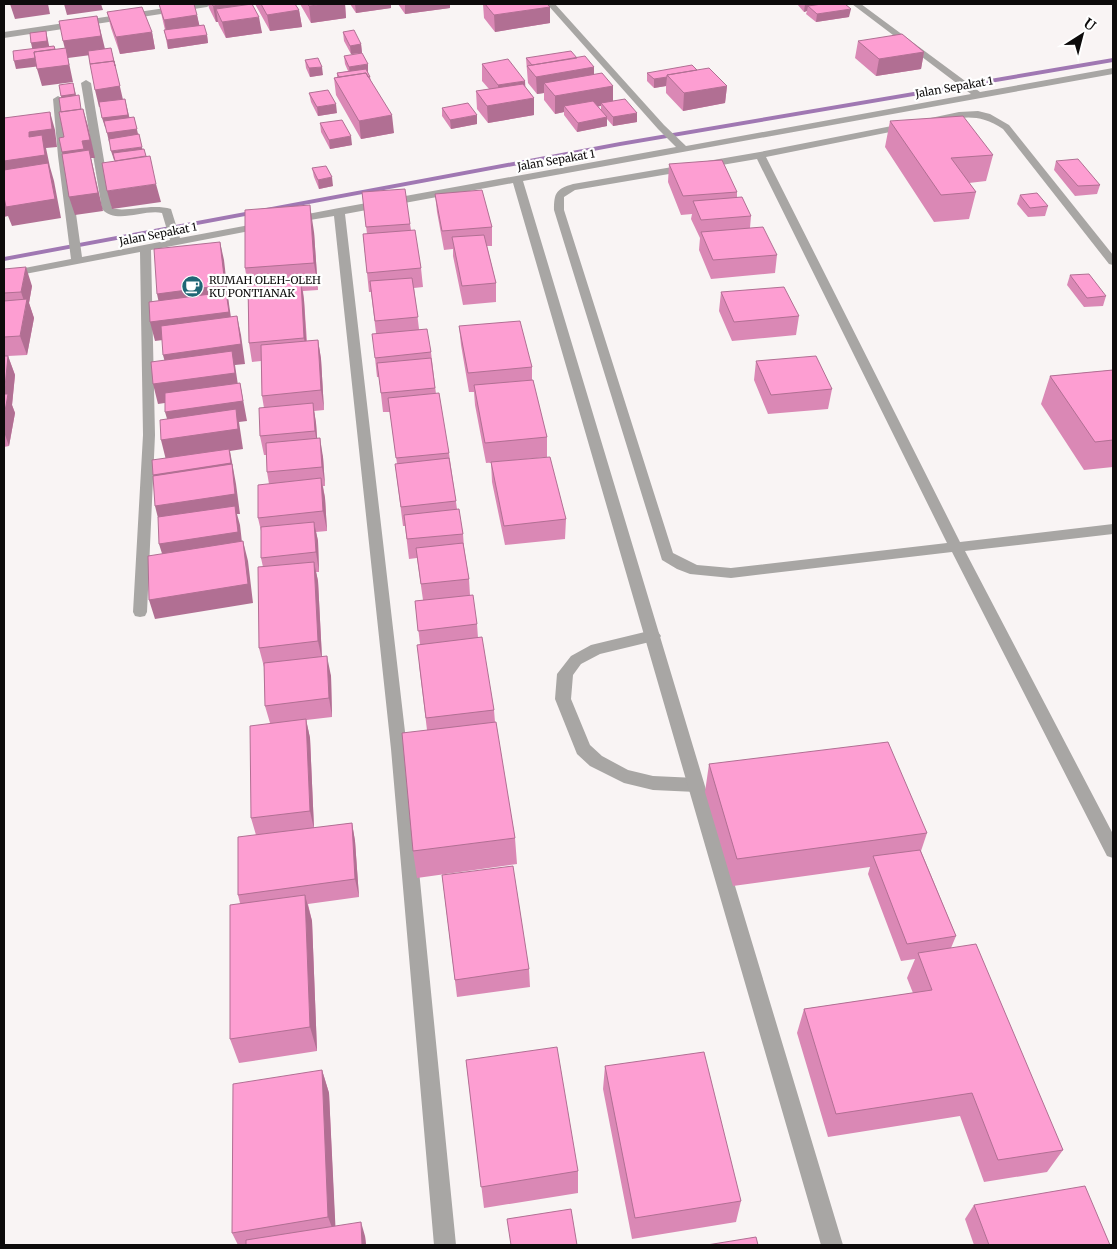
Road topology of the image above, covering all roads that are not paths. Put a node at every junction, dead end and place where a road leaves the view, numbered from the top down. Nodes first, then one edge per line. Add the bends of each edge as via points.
1 (207, 4) edge
2 (551, 4) edge
3 (856, 4) edge
4 (4, 35) edge
5 (1113, 71) edge
6 (86, 83) dead end
7 (978, 95) junction
8 (58, 99) edge
9 (684, 149) junction
10 (760, 155) junction
11 (517, 180) junction
12 (339, 211) junction
13 (174, 238) junction
14 (145, 249) junction
15 (77, 262) junction
16 (1113, 262) edge
17 (4, 274) edge
18 (1113, 529) edge
19 (956, 547) junction
20 (140, 612) dead end
21 (653, 636) junction
22 (696, 785) junction
23 (1113, 851) edge
24 (445, 1245) edge
25 (832, 1245) edge

1 - 4 street
2 - 9 street
3 - 7 street
5 - 7 street, Jalan Sepakat 1
6 - 13 street via 107,209 115,214 162,208 167,211
7 - 9 street, Jalan Sepakat 1
8 - 15 street
9 - 11 street, Jalan Sepakat 1
10 - 16 street via 971,113 983,114 1006,127
10 - 19 street
10 - 19 street via 574,187 559,196 559,210 667,556 693,571 731,573
11 - 12 street, Jalan Sepakat 1
11 - 21 street
12 - 13 street, Jalan Sepakat 1
12 - 24 street via 399,749
13 - 14 street, Jalan Sepakat 1
14 - 15 street, Jalan Sepakat 1
14 - 20 street via 149,435
15 - 17 street, Jalan Sepakat 1
18 - 19 street
19 - 23 street
21 - 22 street
21 - 22 street via 596,649 576,660 565,674 563,699 583,750 596,761 624,776 653,783
22 - 25 street

